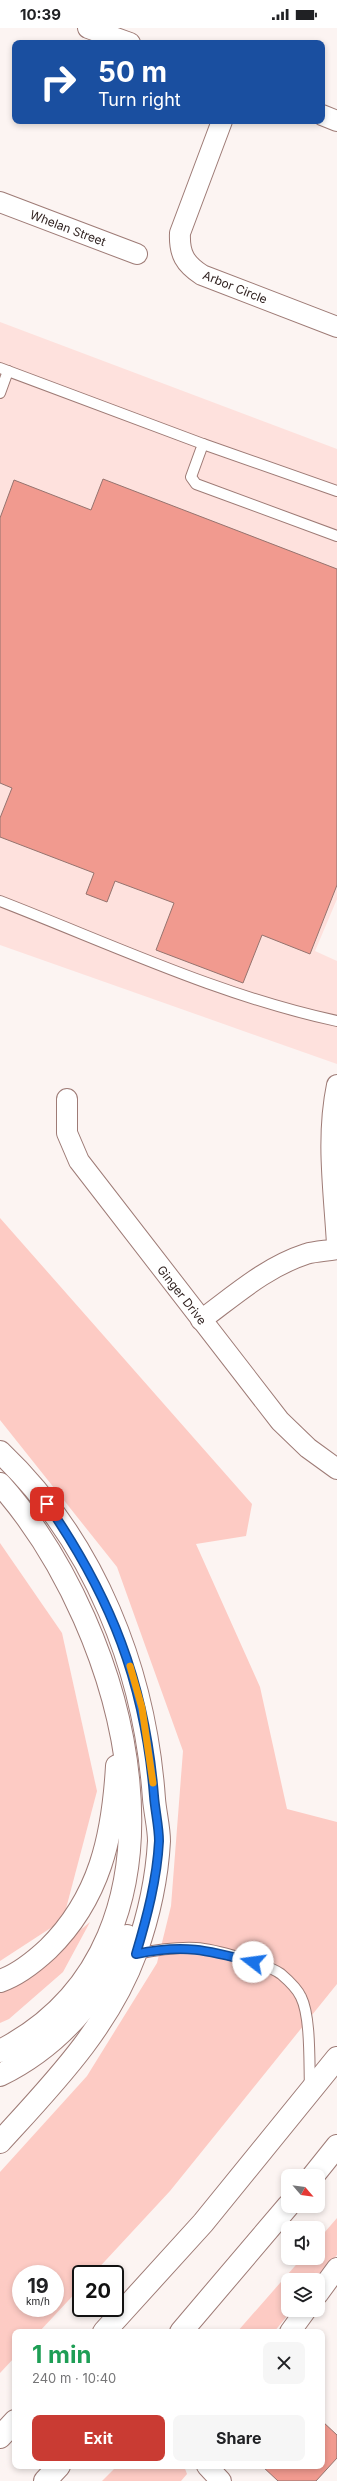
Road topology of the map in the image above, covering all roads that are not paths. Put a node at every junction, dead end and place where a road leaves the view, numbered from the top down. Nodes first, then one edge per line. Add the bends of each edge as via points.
1 (88, 28) edge
2 (122, 40) edge
3 (325, 116) edge
4 (337, 121) edge
5 (221, 124) edge
6 (0, 202) edge
7 (137, 254) dead end
8 (337, 327) edge
9 (4, 369) edge
10 (0, 393) edge
11 (203, 444) junction
12 (337, 491) edge
13 (337, 536) edge
14 (0, 901) edge
15 (337, 1021) edge
16 (337, 1085) edge
17 (67, 1099) dead end
18 (337, 1244) edge
19 (337, 1249) edge
20 (202, 1320) junction
21 (0, 1452) edge
22 (337, 1469) edge
23 (0, 1484) edge
24 (120, 1733) junction
25 (155, 1817) junction
26 (136, 1954) junction
27 (0, 1981) edge
28 (0, 2051) edge
29 (337, 2058) edge
30 (0, 2075) edge
31 (310, 2093) junction
32 (0, 2142) edge
33 (336, 2148) edge
34 (319, 2169) edge
35 (282, 2213) edge
36 (337, 2268) edge
37 (325, 2284) edge
38 (301, 2317) edge
39 (107, 2329) edge
40 (184, 2329) edge
41 (292, 2329) edge
42 (12, 2424) edge
43 (0, 2437) edge
44 (210, 2469) edge
45 (221, 2481) edge

1 - 2 street
3 - 4 street
5 - 8 street, Arbor Circle via 180,233 179,246 182,258 202,275
6 - 7 street, Whelan Street
9 - 10 lane
9 - 11 lane
11 - 12 lane
11 - 13 lane via 191,477 196,484
14 - 15 lane via 227,992
16 - 18 street via 330,1143
17 - 20 street, Ginger Drive via 67,1134 79,1162
19 - 20 street via 308,1254 282,1264 258,1277
20 - 22 street, Ginger Drive via 280,1421 308,1448
21 - 25 highway via 21,1472 47,1504 78,1550 104,1599 126,1652 142,1708 151,1762
23 - 24 highway via 28,1519 85,1617 106,1675
24 - 27 highway via 110,1835 98,1875 82,1906 61,1936 35,1961
24 - 28 highway via 128,1760 131,1836 125,1878 116,1914 104,1946 75,1991 32,2032
25 - 26 highway via 159,1839 154,1881
25 - 30 highway via 135,1919 120,1953 101,1986 77,2017 43,2049
26 - 31 lane via 174,1948 198,1948 253,1962 280,1973 301,1997 307,2030
26 - 32 highway via 117,1994 68,2068
29 - 31 highway
31 - 39 highway via 203,2223
33 - 34 highway
35 - 40 highway
36 - 37 street
38 - 41 street
42 - 43 highway
44 - 45 street

